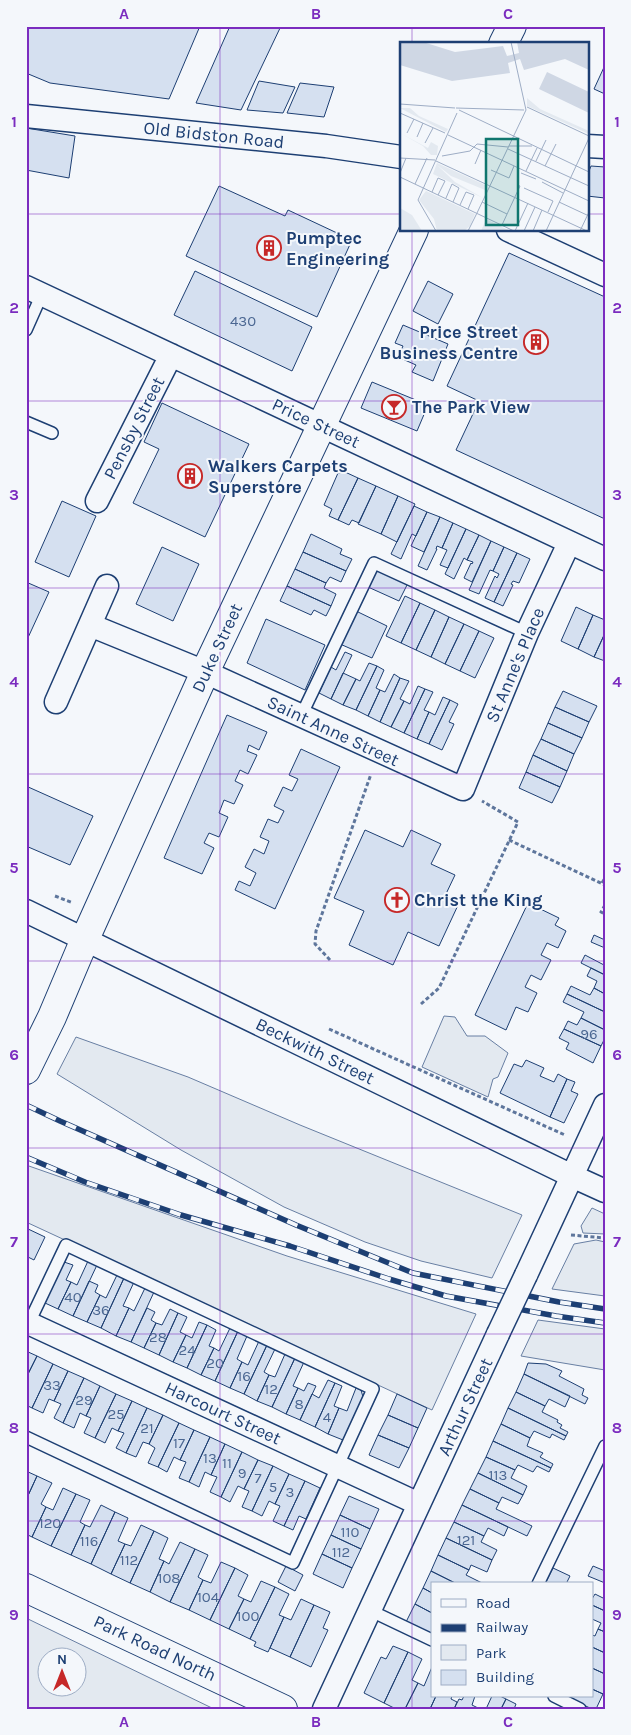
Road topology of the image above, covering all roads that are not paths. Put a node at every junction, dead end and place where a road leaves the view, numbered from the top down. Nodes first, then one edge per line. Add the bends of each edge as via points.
1 (512, 26) edge
2 (504, 42) edge
3 (26, 116) edge
4 (588, 146) edge
5 (605, 147) edge
6 (400, 157) edge
7 (414, 231) edge
8 (510, 231) edge
9 (605, 275) edge
10 (34, 291) edge
11 (26, 330) edge
12 (171, 355) junction
13 (26, 422) edge
14 (322, 426) junction
15 (52, 434) dead end
16 (97, 501) dead end
17 (569, 543) junction
18 (605, 559) edge
19 (107, 586) dead end
20 (90, 625) junction
21 (527, 634) junction
22 (205, 672) junction
23 (56, 702) dead end
24 (300, 716) junction
25 (462, 789) joint
26 (26, 911) edge
27 (85, 939) junction
28 (26, 1070) edge
29 (605, 1104) edge
30 (572, 1176) junction
31 (605, 1191) edge
32 (27, 1325) edge
33 (26, 1437) edge
34 (605, 1446) edge
35 (338, 1467) junction
36 (419, 1504) junction
37 (539, 1582) edge
38 (26, 1588) edge
39 (369, 1610) junction
40 (431, 1640) edge
41 (558, 1698) edge
42 (283, 1709) edge
43 (324, 1709) edge
44 (580, 1709) edge

1 - 2 main road
3 - 6 street, Old Bidston Road via 326,146
4 - 5 street
7 - 14 main road, Duke Street
8 - 9 street
10 - 11 lane
10 - 12 street, Price Street
12 - 14 street, Price Street
12 - 16 street, Pensby Street
13 - 15 lane
14 - 17 street, Price Street
14 - 22 main road, Duke Street
17 - 18 street, Price Street
17 - 21 street, St Anne's Place
19 - 20 street
20 - 22 street, Saint Anne Street
20 - 23 street
21 - 24 lane via 374,563
21 - 25 street, St Anne's Place
22 - 24 street, Saint Anne Street
22 - 27 main road, Duke Street
24 - 25 street, Saint Anne Street
26 - 27 street, Beckwith Street
27 - 28 main road, Duke Street
27 - 30 street, Beckwith Street
29 - 30 street, Arthur Street
30 - 31 street, Beckwith Street
30 - 36 street, Arthur Street, bridge
32 - 35 street, Harcourt Street
32 - 35 lane via 66,1245 373,1389
33 - 35 lane via 293,1563
34 - 37 lane
35 - 36 street, Harcourt Street
36 - 39 street, Arthur Street
38 - 42 main road, Park Road North
39 - 40 lane
39 - 43 street, Arthur Street
41 - 44 lane

